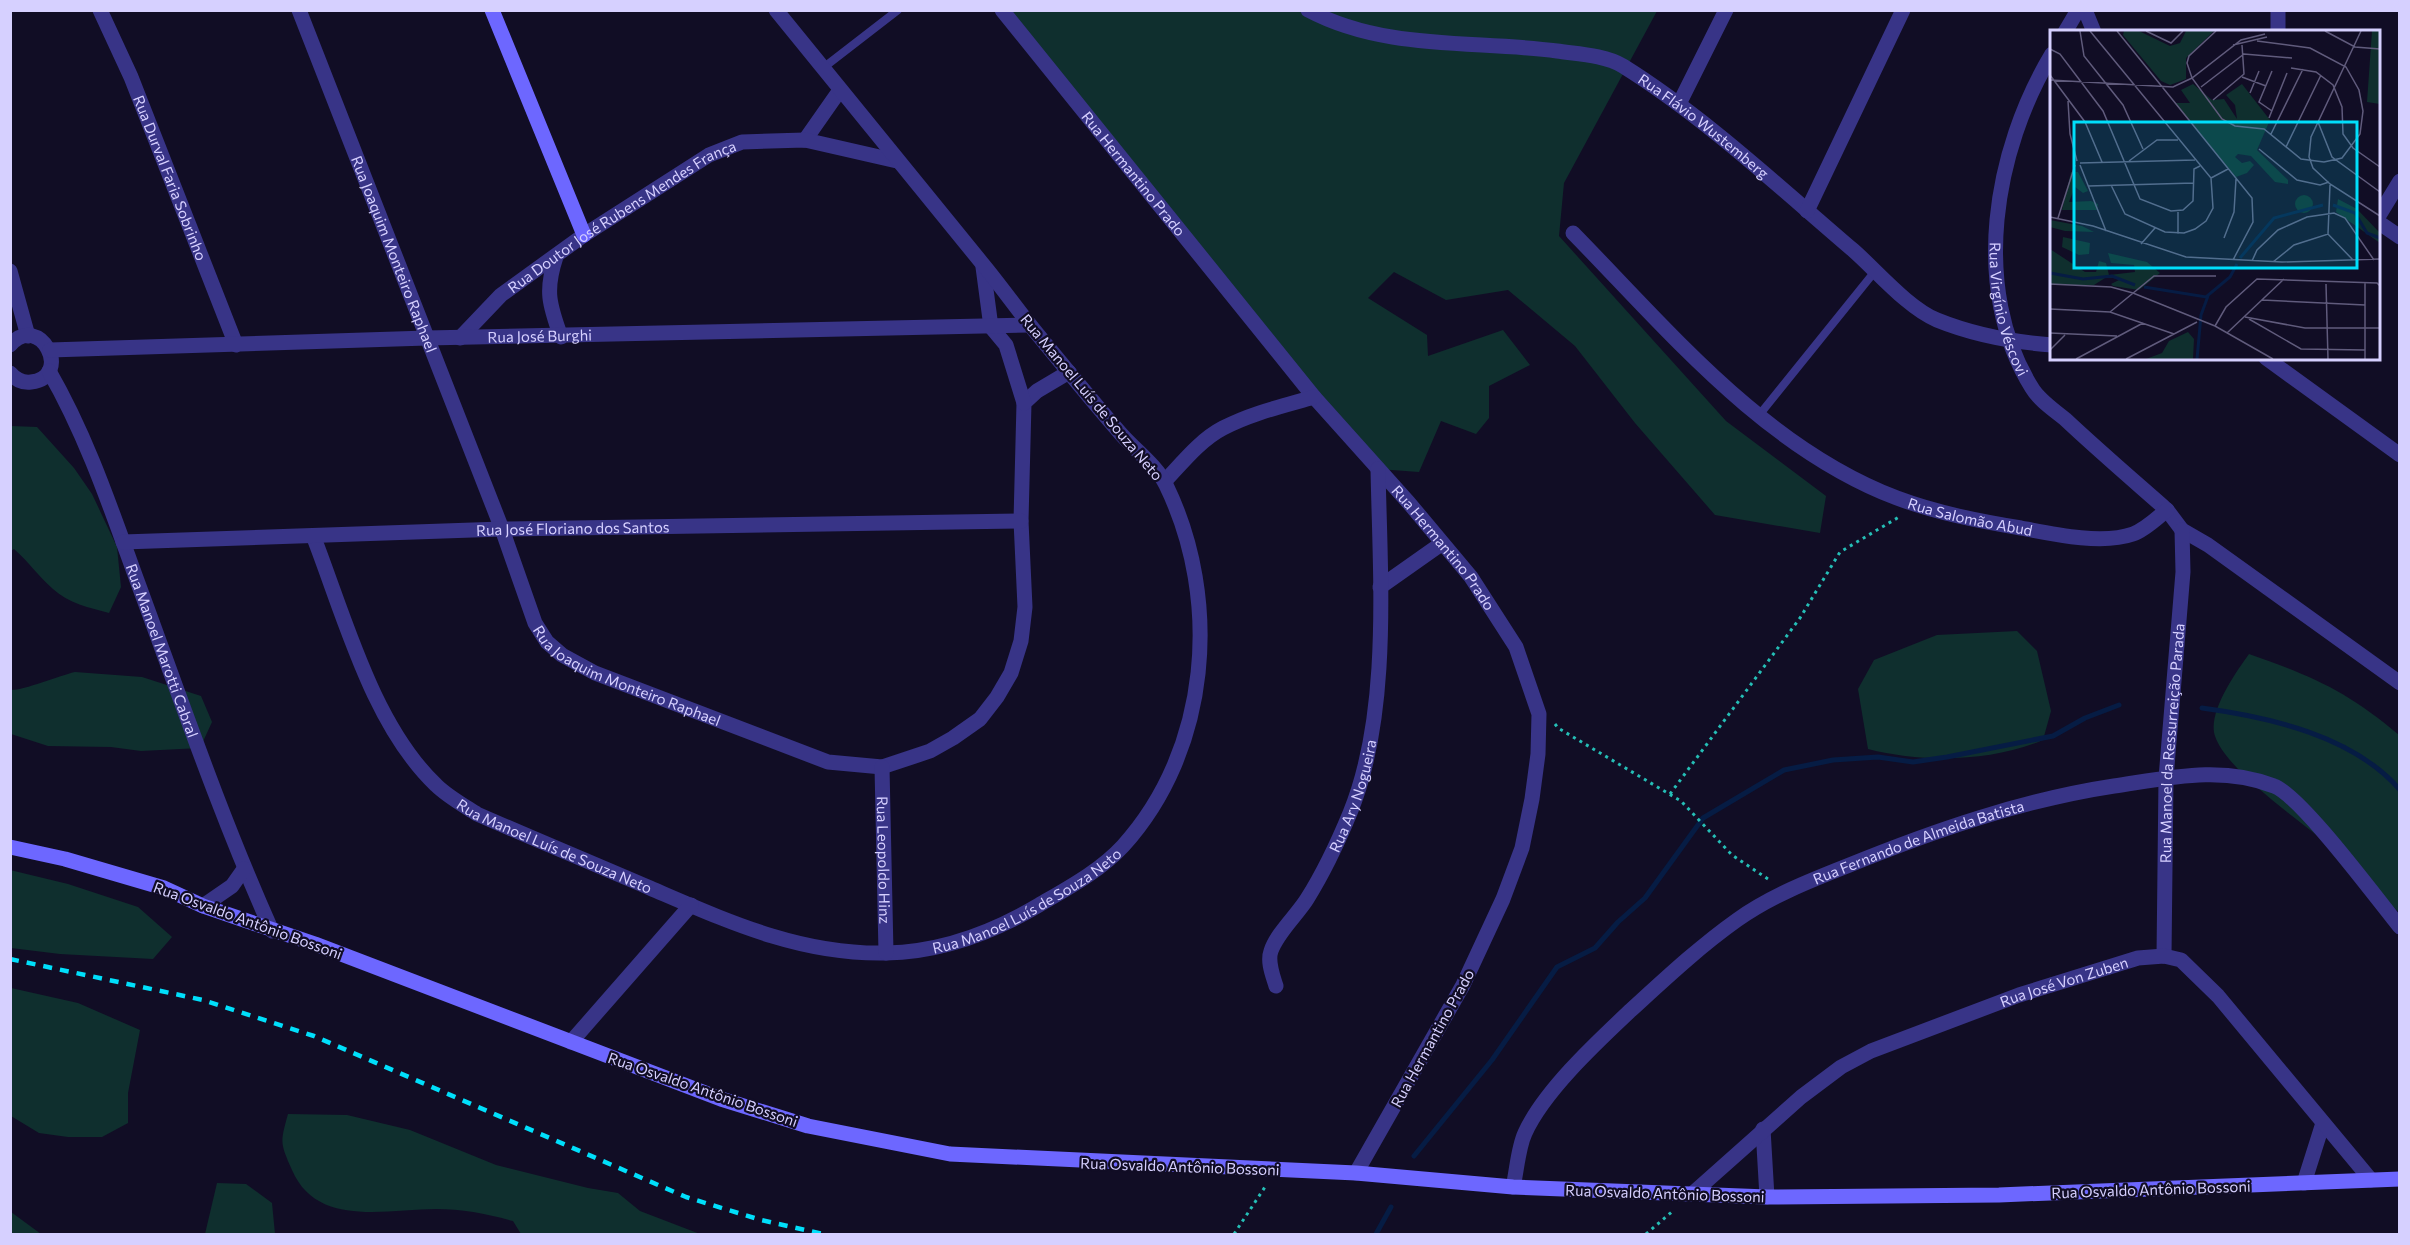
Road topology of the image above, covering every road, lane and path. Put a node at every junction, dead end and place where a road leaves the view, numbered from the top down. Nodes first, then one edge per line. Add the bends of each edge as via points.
1 (100, 10) edge
2 (299, 10) edge
3 (492, 10) edge
4 (776, 10) edge
5 (898, 10) edge
6 (1002, 10) edge
7 (1308, 10) edge
8 (1726, 10) edge
9 (1903, 10) edge
10 (2078, 10) edge
11 (2085, 10) edge
12 (2278, 10) edge
13 (2066, 30) edge
14 (2093, 30) edge
15 (2278, 30) edge
16 (2050, 58) edge
17 (822, 68) junction
18 (840, 90) junction
19 (1679, 104) junction
20 (805, 140) junction
21 (897, 161) junction
22 (2400, 181) edge
23 (1807, 211) junction
24 (2380, 215) edge
25 (2380, 223) edge
26 (1573, 233) dead end
27 (584, 235) junction
28 (2400, 237) edge
29 (556, 257) junction
30 (983, 264) junction
31 (1876, 270) junction
32 (10, 271) edge
33 (1029, 325) junction
34 (991, 327) junction
35 (28, 336) junction
36 (561, 337) junction
37 (427, 338) junction
38 (460, 338) junction
39 (2008, 342) junction
40 (10, 345) edge
41 (236, 345) junction
42 (2050, 345) edge
43 (50, 350) junction
44 (2269, 360) edge
45 (49, 370) junction
46 (1069, 372) junction
47 (14, 381) edge
48 (1314, 397) junction
49 (1024, 404) junction
50 (1760, 414) junction
51 (2400, 455) edge
52 (1378, 470) junction
53 (1165, 481) junction
54 (1919, 505) junction
55 (2167, 510) junction
56 (1021, 521) junction
57 (502, 530) junction
58 (2182, 530) junction
59 (314, 538) junction
60 (123, 542) junction
61 (1442, 544) junction
62 (1380, 587) junction
63 (2400, 683) edge
64 (1552, 718) dead end
65 (882, 766) junction
66 (2166, 778) junction
67 (1670, 794) junction
68 (10, 847) edge
69 (244, 870) junction
70 (1787, 891) junction
71 (691, 905) junction
72 (203, 906) junction
73 (2400, 927) edge
74 (272, 931) junction
75 (886, 954) junction
76 (2164, 956) junction
77 (1276, 986) dead end
78 (571, 1042) junction
79 (2323, 1123) junction
80 (1763, 1129) junction
81 (1276, 1170) junction
82 (1356, 1173) junction
83 (2400, 1179) edge
84 (2371, 1180) junction
85 (2304, 1183) junction
86 (1513, 1187) junction
87 (1692, 1194) junction
88 (1767, 1197) junction
89 (1234, 1234) edge
90 (1646, 1234) edge

1 - 41 street, Rua Durval Faria Sobrinho via 131,77
2 - 37 street, Rua Joaquim Monteiro Raphael
3 - 27 street
4 - 17 street, Rua Manoel Luís de Souza Neto
5 - 17 lane
6 - 48 street, Rua Hermantino Prado
7 - 19 street, Rua Flávio Wustemberg via 1371,35 1586,55 1620,64
8 - 19 street
9 - 23 street
10 - 13 street
11 - 14 street
12 - 15 street
16 - 39 street, Rua Virgínio Véscovi via 2015,130 2004,177 1995,249 1998,303
17 - 18 street, Rua Manoel Luís de Souza Neto
18 - 20 street
18 - 21 street, Rua Manoel Luís de Souza Neto
19 - 23 street, Rua Flávio Wustemberg
20 - 21 street, Rua Doutor José Rubens Mendes França
20 - 27 street, Rua Doutor José Rubens Mendes França via 742,142 709,155
21 - 30 street, Rua Manoel Luís de Souza Neto
22 - 24 street
23 - 31 street, Rua Flávio Wustemberg
25 - 28 street
26 - 50 street, Rua Salomão Abud via 1723,386
27 - 29 street, Rua Doutor José Rubens Mendes França
29 - 36 street via 549,277 548,301
29 - 38 street, Rua Doutor José Rubens Mendes França via 501,295
30 - 33 street, Rua Manoel Luís de Souza Neto
30 - 34 street
31 - 39 street, Rua Flávio Wustemberg via 1935,320
31 - 50 lane
32 - 35 street
33 - 34 street, Rua José Burghi
33 - 46 street, Rua Manoel Luís de Souza Neto
34 - 36 street, Rua José Burghi
34 - 49 street, Rua Joaquim Monteiro Raphael via 1006,345
35 - 40 street
35 - 43 street via 41,340
36 - 38 street, Rua José Burghi
37 - 38 street, Rua José Burghi
37 - 41 street, Rua José Burghi
37 - 57 street, Rua Joaquim Monteiro Raphael
39 - 42 street, Rua Flávio Wustemberg
39 - 55 street, Rua Virgínio Véscovi via 2033,390
41 - 43 street, Rua José Burghi
43 - 45 street
44 - 51 street
45 - 47 street via 37,381
45 - 60 street, Rua Manoel Marotti Cabral via 70,408
46 - 49 street via 1037,391
46 - 53 street, Rua Manoel Luís de Souza Neto
48 - 52 street, Rua Hermantino Prado
48 - 53 street via 1261,412 1221,429 1188,455
49 - 56 street, Rua Joaquim Monteiro Raphael
50 - 54 street, Rua Salomão Abud via 1823,461
52 - 61 street, Rua Hermantino Prado
52 - 62 street, Rua Ary Nogueira
53 - 75 street, Rua Manoel Luís de Souza Neto via 1192,556 1201,632 1188,731 1175,766 1151,807 1122,847 1084,878 1029,910 973,938 938,948
54 - 55 street, Rua Salomão Abud via 1975,520 2098,538 2134,534
54 - 67 path via 1840,552 1800,618
55 - 58 street
56 - 57 street, Rua José Floriano dos Santos
56 - 65 street, Rua Joaquim Monteiro Raphael via 1024,607 1021,641 1011,673 980,719 930,751
57 - 59 street, Rua José Floriano dos Santos
57 - 65 street, Rua Joaquim Monteiro Raphael via 535,623 562,656 595,673 828,762
58 - 63 street
58 - 66 street, Rua Manoel da Ressurreição Parada via 2183,572
59 - 60 street, Rua José Floriano dos Santos
59 - 71 street, Rua Manoel Luís de Souza Neto via 391,729 436,786 477,814
60 - 69 street, Rua Manoel Marotti Cabral
61 - 62 street
61 - 82 street, Rua Hermantino Prado via 1478,587 1516,647 1539,714 1533,799 1522,848 1503,899 1463,985
62 - 77 street, Rua Ary Nogueira via 1375,708 1363,769 1351,811 1327,862 1307,900 1271,950 1269,960
64 - 67 path via 1558,728
65 - 75 street, Rua Leopoldo Hinz
66 - 70 street, Rua Fernando de Almeida Batista via 2076,791 1987,814
66 - 73 street, Rua Fernando de Almeida Batista via 2213,773 2277,787 2311,819
66 - 76 street, Rua Manoel da Ressurreição Parada
67 - 70 path via 1682,801 1732,855
68 - 72 street, Rua Osvaldo Antônio Bossoni via 164,888
69 - 72 street via 232,886
69 - 74 street, Rua Manoel Marotti Cabral
70 - 86 street, Rua Fernando de Almeida Batista via 1738,919 1677,968 1610,1029 1555,1087 1525,1133
71 - 75 street, Rua Manoel Luís de Souza Neto via 772,938
71 - 78 street
72 - 74 street, Rua Osvaldo Antônio Bossoni
74 - 78 street, Rua Osvaldo Antônio Bossoni
76 - 79 street via 2181,960 2218,996
76 - 80 street, Rua José Von Zuben via 2138,958 2019,995 1871,1051 1840,1067
78 - 81 street, Rua Osvaldo Antônio Bossoni via 808,1126 895,1144 972,1155
79 - 84 street
79 - 85 street
80 - 87 street, Rua José Von Zuben
80 - 88 street
81 - 82 street, Rua Osvaldo Antônio Bossoni
81 - 89 path
82 - 86 street, Rua Osvaldo Antônio Bossoni
83 - 84 street, Rua Osvaldo Antônio Bossoni
84 - 85 street, Rua Osvaldo Antônio Bossoni
85 - 88 street, Rua Osvaldo Antônio Bossoni via 1999,1195
86 - 87 street, Rua Osvaldo Antônio Bossoni
87 - 88 street, Rua Osvaldo Antônio Bossoni
87 - 90 path

